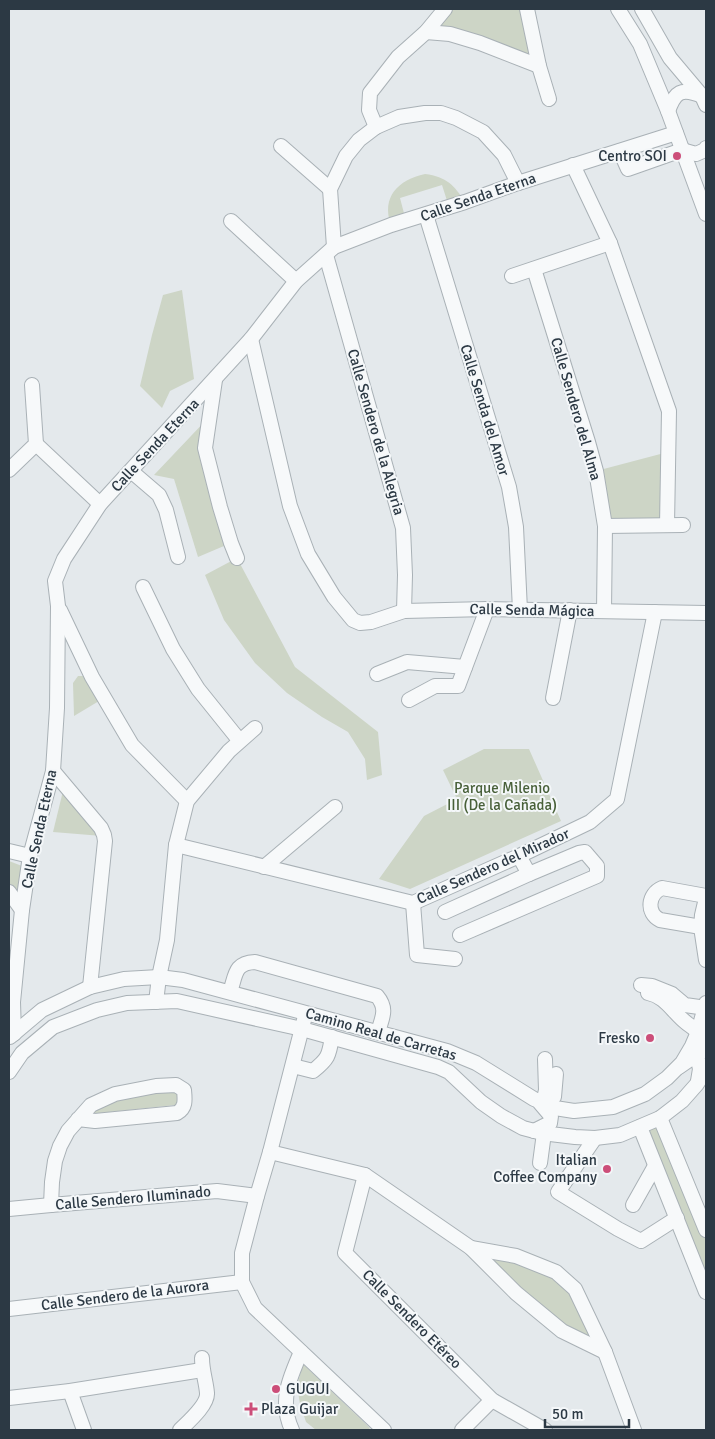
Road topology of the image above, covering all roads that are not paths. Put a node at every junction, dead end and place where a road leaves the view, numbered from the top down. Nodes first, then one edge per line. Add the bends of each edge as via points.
1 (445, 9) edge
2 (527, 9) edge
3 (618, 9) edge
4 (642, 9) edge
5 (426, 32) junction
6 (539, 66) junction
7 (549, 99) dead end
8 (704, 100) edge
9 (668, 111) junction
10 (376, 127) junction
11 (676, 133) junction
12 (281, 146) dead end
13 (706, 148) edge
14 (682, 150) junction
15 (620, 151) junction
16 (574, 165) junction
17 (518, 183) junction
18 (330, 189) junction
19 (426, 214) junction
20 (706, 214) edge
21 (231, 221) dead end
22 (610, 244) junction
23 (330, 251) junction
24 (534, 269) junction
25 (512, 276) dead end
26 (296, 281) junction
27 (251, 339) junction
28 (215, 380) junction
29 (32, 385) dead end
30 (36, 444) junction
31 (9, 470) edge
32 (131, 471) junction
33 (100, 504) junction
34 (667, 525) junction
35 (684, 525) dead end
36 (605, 526) junction
37 (178, 557) dead end
38 (237, 558) dead end
39 (143, 587) dead end
40 (58, 606) junction
41 (487, 609) junction
42 (520, 610) junction
43 (570, 610) junction
44 (404, 611) junction
45 (604, 611) junction
46 (655, 612) junction
47 (706, 613) edge
48 (465, 667) junction
49 (377, 674) dead end
50 (553, 698) dead end
51 (409, 700) dead end
52 (255, 728) dead end
53 (239, 740) junction
54 (53, 771) junction
55 (187, 801) junction
56 (335, 808) dead end
57 (176, 845) junction
58 (9, 851) edge
59 (30, 856) junction
60 (519, 856) junction
61 (264, 867) junction
62 (529, 874) junction
63 (9, 892) edge
64 (706, 897) edge
65 (413, 904) junction
66 (22, 910) junction
67 (445, 912) dead end
68 (701, 927) junction
69 (460, 935) dead end
70 (456, 959) dead end
71 (706, 960) edge
72 (159, 977) junction
73 (131, 979) junction
74 (183, 980) junction
75 (90, 987) junction
76 (230, 992) junction
77 (177, 1001) junction
78 (156, 1002) junction
79 (706, 1003) edge
80 (138, 1004) junction
81 (706, 1008) edge
82 (306, 1012) junction
83 (302, 1029) junction
84 (699, 1030) junction
85 (378, 1032) junction
86 (11, 1036) edge
87 (332, 1037) junction
88 (706, 1051) edge
89 (545, 1059) dead end
90 (293, 1066) junction
91 (675, 1070) junction
92 (706, 1070) edge
93 (9, 1072) edge
94 (556, 1074) dead end
95 (697, 1084) junction
96 (545, 1103) junction
97 (575, 1110) junction
98 (660, 1118) junction
99 (78, 1119) junction
100 (640, 1127) junction
101 (539, 1132) junction
102 (575, 1137) junction
103 (594, 1138) junction
104 (270, 1152) junction
105 (540, 1163) dead end
106 (655, 1166) junction
107 (365, 1175) junction
108 (257, 1196) junction
109 (51, 1205) junction
110 (633, 1205) dead end
111 (9, 1210) edge
112 (676, 1218) junction
113 (706, 1230) edge
114 (471, 1248) junction
115 (703, 1273) edge
116 (242, 1282) junction
117 (706, 1292) edge
118 (9, 1309) edge
119 (301, 1352) junction
120 (605, 1352) junction
121 (70, 1391) junction
122 (9, 1398) edge
123 (492, 1400) junction
124 (84, 1430) edge
125 (180, 1430) edge
126 (292, 1430) edge
127 (384, 1430) edge
128 (462, 1430) edge
129 (545, 1430) edge
130 (634, 1430) edge

1 - 5 street
2 - 6 street
3 - 9 street via 637,38
4 - 8 street via 670,58
5 - 6 street via 480,42
5 - 10 street via 398,57 370,93 369,110
6 - 7 street
8 - 9 street via 695,93 682,91 673,97
9 - 11 street
10 - 17 street via 399,117 425,113 441,113 456,118 483,132 504,155
10 - 18 street via 346,156
11 - 14 street
11 - 15 street, Calle Senda Eterna
12 - 18 street
13 - 14 street via 696,154
14 - 15 street via 628,169
14 - 20 street
15 - 16 street, Calle Senda Eterna
16 - 17 street, Calle Senda Eterna
16 - 22 street
17 - 19 street, Calle Senda Eterna
18 - 23 street, Calle Sendero de la Alegria
19 - 23 street, Calle Senda Eterna
19 - 42 street, Calle Senda del Amor via 508,487 516,527
21 - 26 street
22 - 24 street
22 - 34 street via 669,411
23 - 26 street, Calle Senda Eterna
23 - 44 street, Calle Sendero de la Alegria via 403,528
24 - 25 street
24 - 36 street, Calle Sendero del Alma via 588,442
26 - 27 street, Calle Senda Eterna
27 - 28 street, Calle Senda Eterna
27 - 44 street, Calle Senda Mágica via 290,506 308,554 334,597 353,620 371,622
28 - 32 street, Calle Senda Eterna
28 - 38 street via 205,448 222,516
29 - 30 street
30 - 31 street
30 - 33 street
32 - 33 street, Calle Senda Eterna
32 - 37 street via 159,495
33 - 40 street, Calle Senda Eterna via 64,559 55,581
34 - 35 street
34 - 36 street
36 - 45 street, Calle Sendero del Alma
39 - 53 street via 173,649 198,689
40 - 54 street, Calle Senda Eterna via 58,708
40 - 55 street via 92,677 132,744
41 - 42 street, Calle Senda Mágica
41 - 44 street, Calle Senda Mágica
41 - 48 street
42 - 43 street, Calle Senda Mágica
43 - 45 street, Calle Senda Mágica
43 - 50 street
45 - 46 street, Calle Senda Mágica
46 - 47 street, Calle Senda Mágica
46 - 60 street, Calle Sendero del Mirador via 616,799 590,822
48 - 49 street via 407,662
48 - 51 street via 458,686 435,686
52 - 53 street
53 - 55 street
54 - 59 street, Calle Senda Eterna
54 - 75 street via 104,835
55 - 57 street
56 - 61 street
57 - 61 street, Calle Sendero del Mirador
57 - 72 street via 168,940
58 - 59 street
59 - 66 street, Calle Senda Eterna
60 - 62 street
60 - 65 street, Calle Sendero del Mirador
61 - 65 street, Calle Sendero del Mirador
62 - 67 street
62 - 69 street via 585,852 597,866 598,873
63 - 66 street
64 - 68 street
64 - 68 street via 662,888 651,899 651,909 660,920
65 - 70 street via 417,955
66 - 86 street, Calle Senda Eterna
68 - 71 street
72 - 73 street, Camino Real de Carretas
72 - 74 street, Camino Real de Carretas
72 - 78 street
73 - 75 street, Camino Real de Carretas
73 - 80 street via 147,991
74 - 76 street, Camino Real de Carretas
74 - 77 street via 166,987 166,993
75 - 86 street, Camino Real de Carretas via 42,1010
76 - 82 street, Camino Real de Carretas
76 - 85 street via 237,968 246,962 255,962 377,996 384,1009
77 - 78 street, Camino Real de Carretas
77 - 83 street, Camino Real de Carretas
78 - 80 street, Camino Real de Carretas
79 - 81 street, Camino Real de Carretas
80 - 93 street, Camino Real de Carretas via 127,1003 97,1010 53,1027 22,1053
81 - 84 street, Camino Real de Carretas
81 - 84 street via 684,1005 672,994 652,986 644,989 657,994 681,1018
82 - 83 street
82 - 85 street, Camino Real de Carretas
83 - 87 street, Camino Real de Carretas
83 - 90 street
84 - 88 street via 700,1046
84 - 91 street, Camino Real de Carretas
85 - 96 street, Camino Real de Carretas via 476,1062
87 - 90 street via 329,1055 313,1071
87 - 101 street, Camino Real de Carretas via 449,1072 481,1102 523,1128
89 - 96 street
90 - 104 street
91 - 95 street via 692,1058 698,1060
91 - 97 street, Camino Real de Carretas via 645,1094 613,1106
92 - 95 street, Camino Real de Carretas
94 - 96 street via 554,1090
95 - 98 street, Camino Real de Carretas
96 - 97 street, Camino Real de Carretas
96 - 101 street via 550,1122
97 - 102 street via 560,1118 559,1125
98 - 100 street, Camino Real de Carretas
98 - 113 street
99 - 99 street via 95,1121 177,1113 184,1106 184,1090 176,1085 115,1094 91,1104
99 - 109 street via 68,1131 55,1161
100 - 103 street, Camino Real de Carretas via 620,1135
100 - 106 street
101 - 102 street, Camino Real de Carretas
101 - 105 street
102 - 103 street, Camino Real de Carretas
103 - 112 street via 558,1192 641,1241
104 - 107 street
104 - 108 street
106 - 110 street
106 - 112 street
107 - 114 street
107 - 123 street, Calle Sendero Etéreo via 345,1253
108 - 109 street, Calle Sendero Iluminado via 217,1191
108 - 116 street via 242,1253
109 - 111 street, Calle Sendero Iluminado
112 - 115 street
114 - 120 street via 516,1293 562,1331
114 - 120 street via 516,1256 556,1272 575,1289
115 - 117 street
116 - 118 street, Calle Sendero de la Aurora
116 - 119 street via 255,1308
119 - 126 street via 285,1400
119 - 127 street
120 - 130 street
121 - 122 street
121 - 124 street
121 - 125 street via 202,1364 207,1395 205,1402
123 - 128 street
123 - 129 street, Calle Sendero Etéreo

